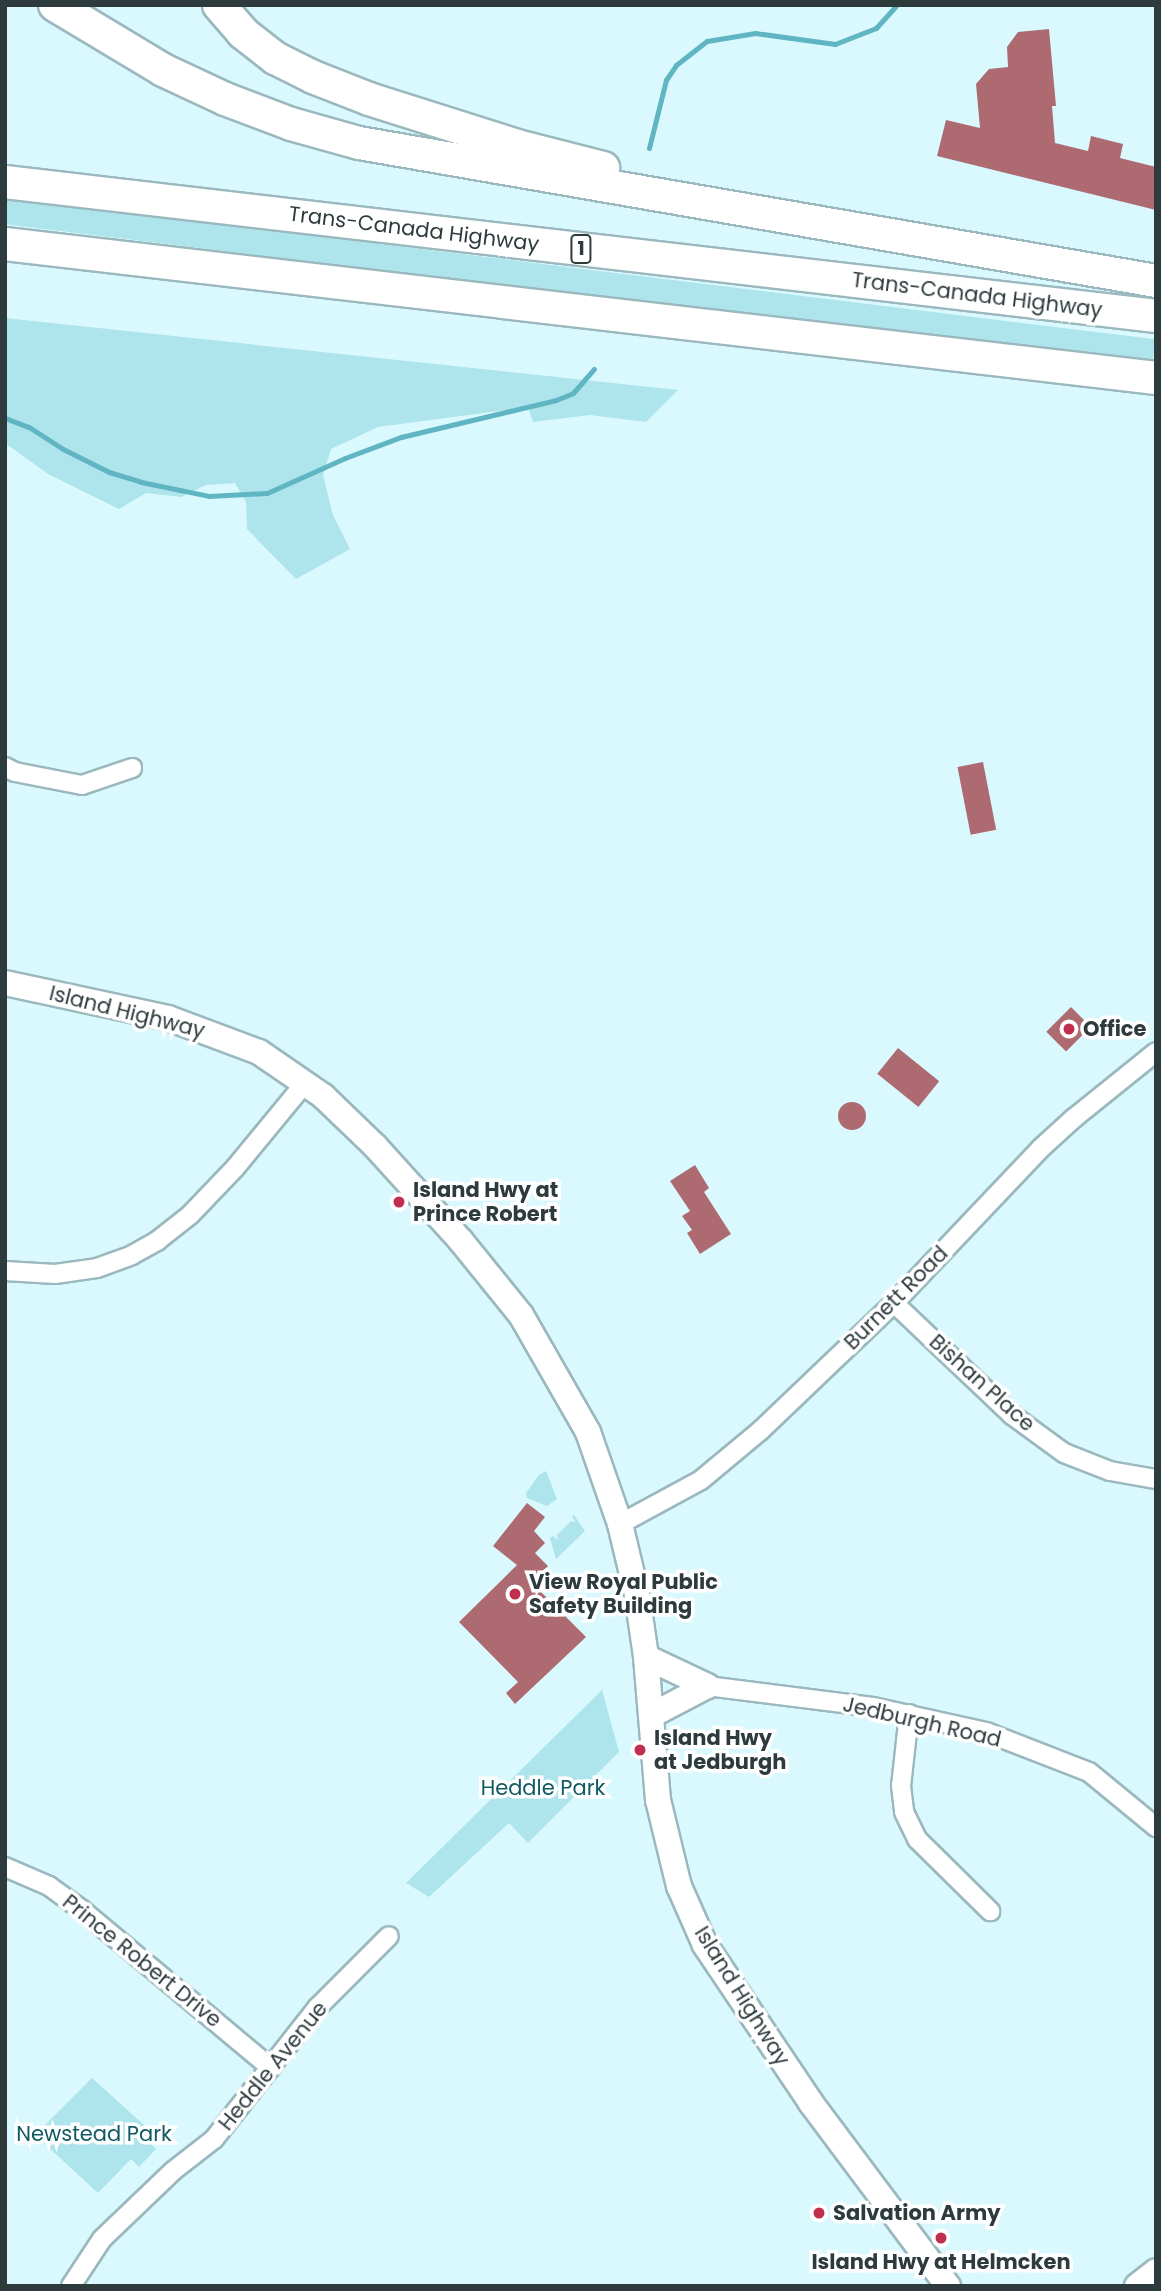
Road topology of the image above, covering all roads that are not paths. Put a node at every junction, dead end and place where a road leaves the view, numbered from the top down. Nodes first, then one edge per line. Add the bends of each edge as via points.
1 (55, 5) edge
2 (219, 5) edge
3 (5, 181) edge
4 (790, 218) junction
5 (5, 244) edge
6 (1156, 281) edge
7 (1156, 316) edge
8 (1156, 378) edge
9 (5, 766) edge
10 (132, 768) dead end
11 (5, 983) edge
12 (1156, 1052) edge
13 (306, 1083) junction
14 (5, 1271) edge
15 (894, 1303) junction
16 (1156, 1479) edge
17 (621, 1524) junction
18 (646, 1657) junction
19 (707, 1685) junction
20 (909, 1714) junction
21 (652, 1715) junction
22 (1156, 1827) edge
23 (5, 1867) edge
24 (990, 1912) dead end
25 (389, 1936) dead end
26 (271, 2068) junction
27 (1156, 2271) edge
28 (71, 2286) edge
29 (948, 2286) edge
30 (1137, 2286) edge

1 - 4 highway via 163,70 303,127 440,159
2 - 4 highway via 243,33 275,58 369,99 517,146
3 - 7 highway, Trans-Canada Highway / 1
4 - 6 highway
5 - 8 highway
9 - 10 street via 82,785
11 - 13 main road, Island Highway via 168,1018 215,1033 259,1052
12 - 15 street, Burnett Road via 1040,1149
13 - 14 street via 226,1178 157,1241 97,1268 55,1274
13 - 17 main road, Island Highway via 375,1146 521,1314 588,1432
15 - 16 street, Bishan Place via 1012,1415 1064,1453 1110,1471
15 - 17 street, Burnett Road via 761,1430 701,1480
17 - 18 main road, Island Highway
18 - 19 main road
18 - 21 main road, Island Highway
19 - 20 street, Jedburgh Road
19 - 21 main road
20 - 22 street, Jedburgh Road via 986,1731 1089,1772
20 - 24 street via 901,1786 907,1820 918,1839
21 - 29 main road, Island Highway via 667,1843 679,1886 705,1945 811,2103
23 - 26 street, Prince Robert Drive via 49,1886 82,1910
25 - 26 street, Heddle Avenue via 318,2007
26 - 28 street, Heddle Avenue via 214,2139 102,2239
27 - 30 main road

